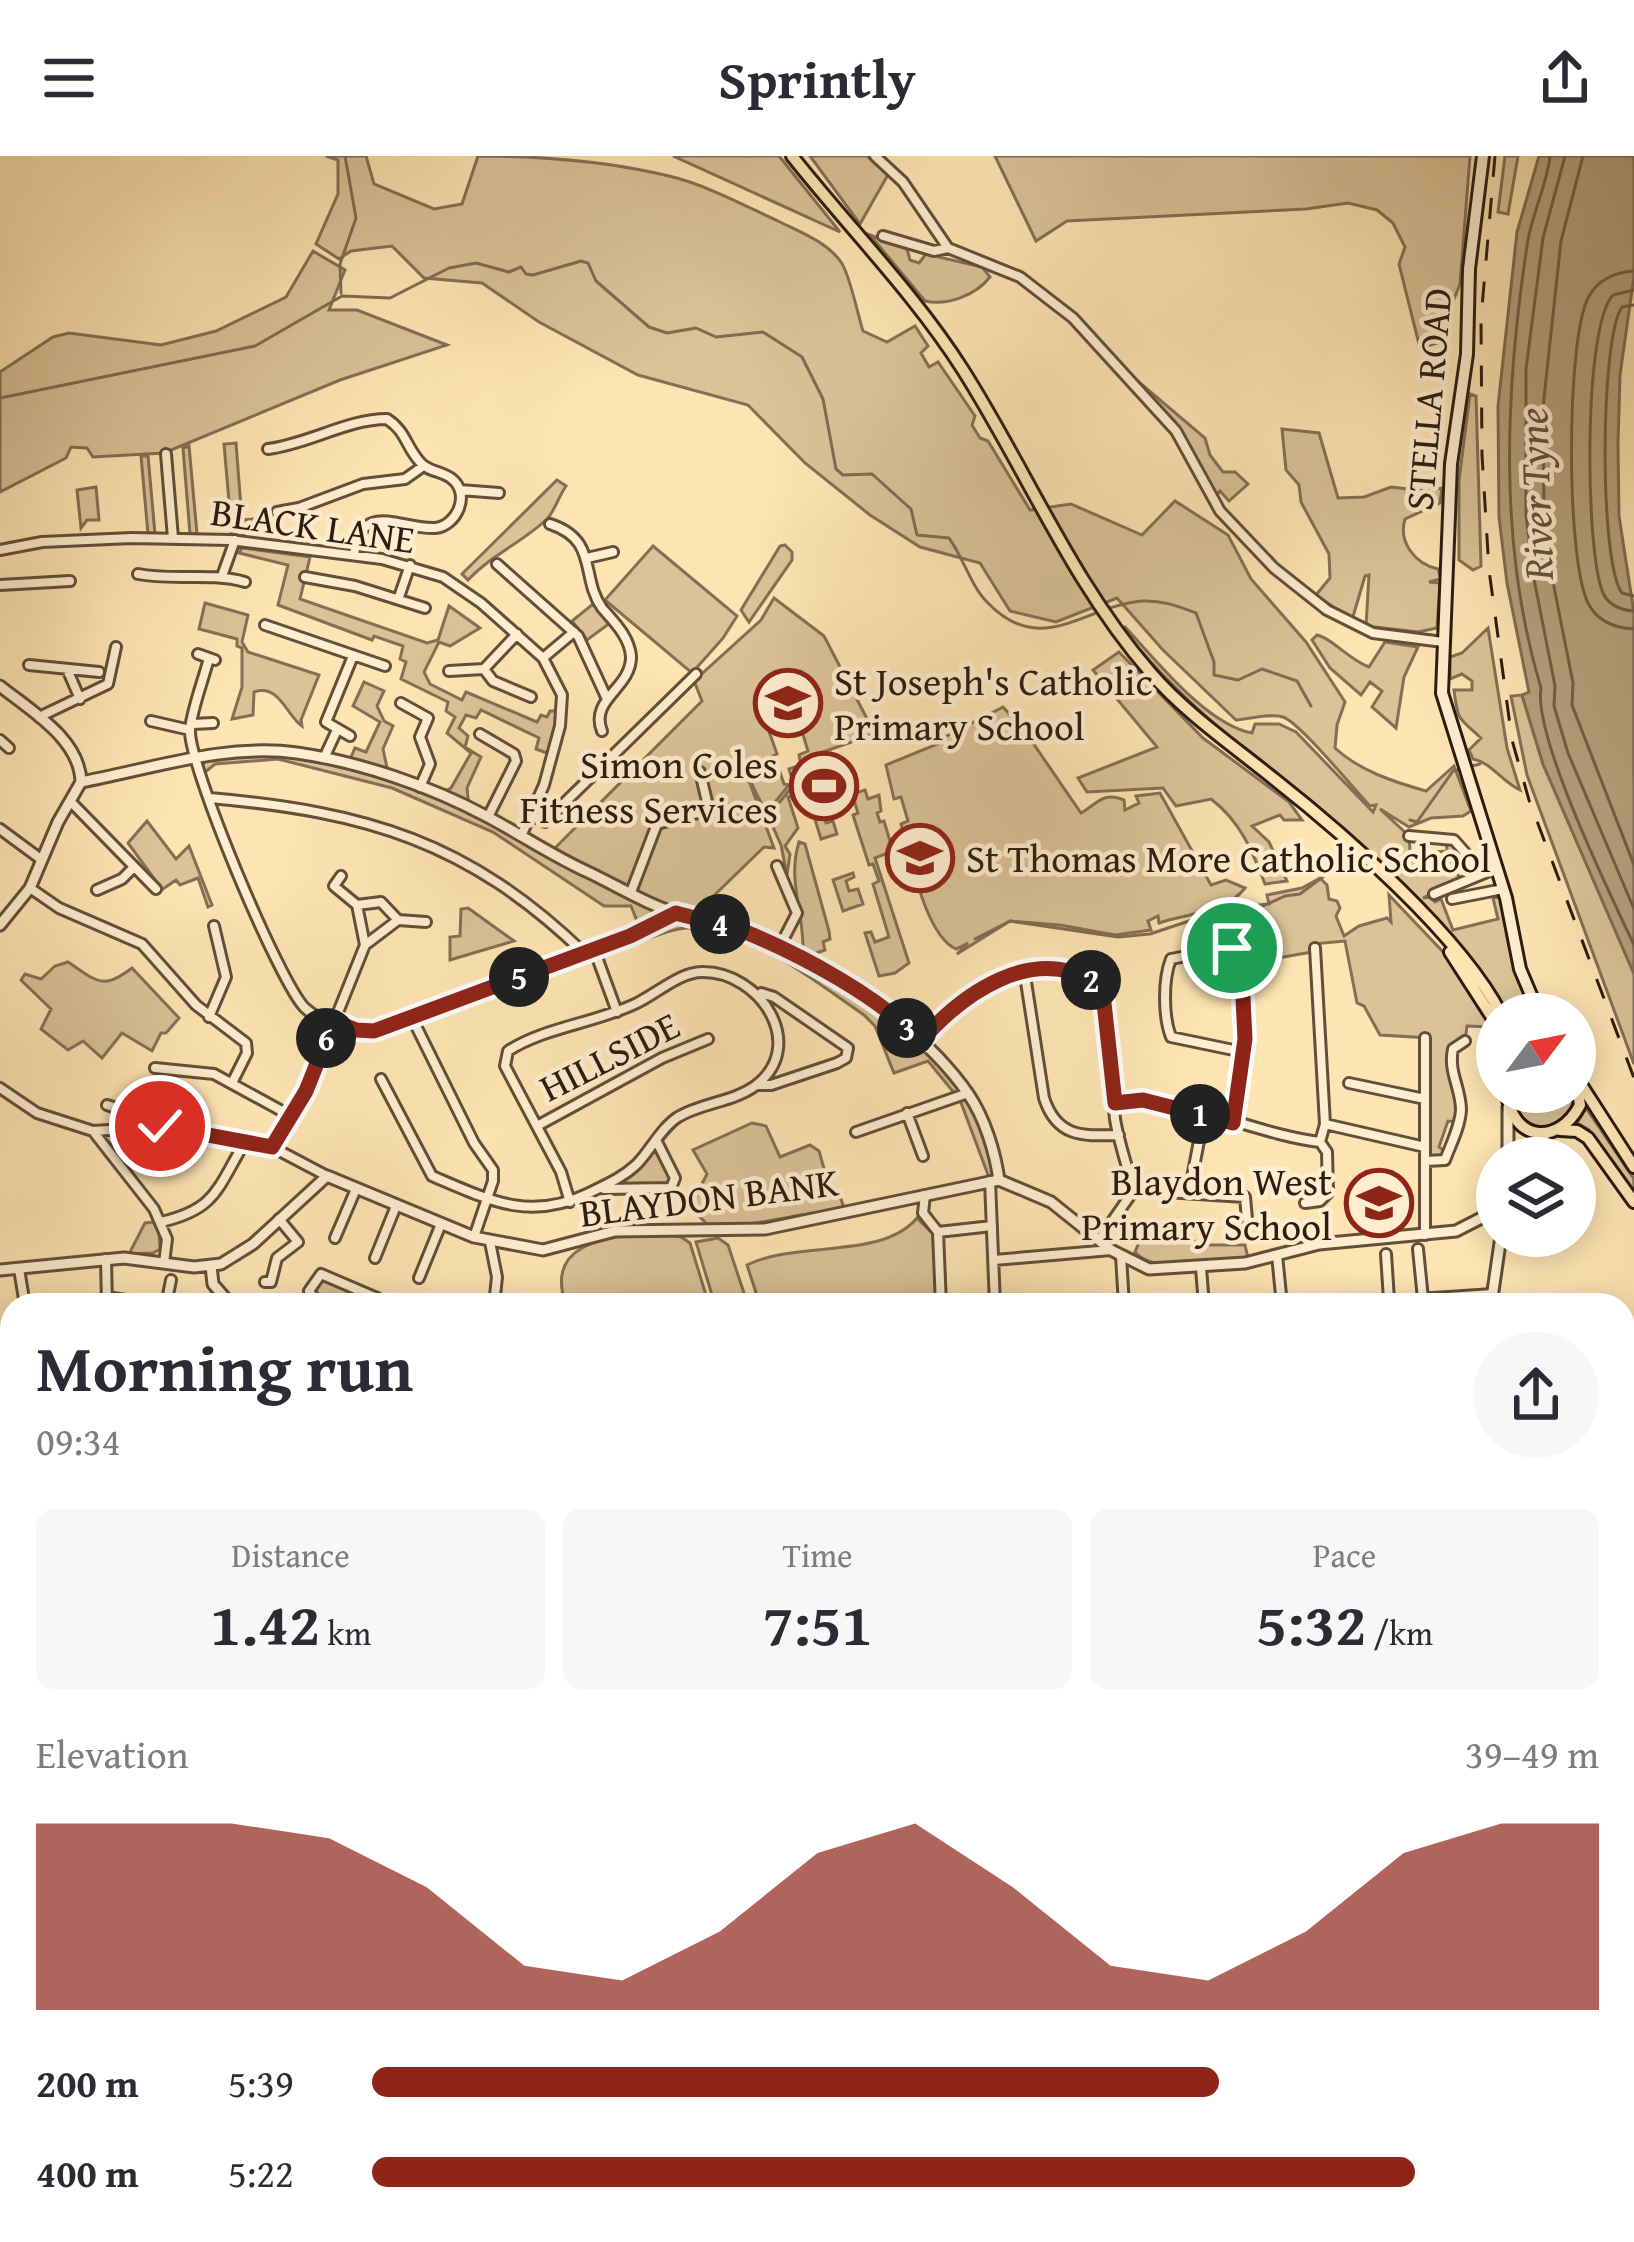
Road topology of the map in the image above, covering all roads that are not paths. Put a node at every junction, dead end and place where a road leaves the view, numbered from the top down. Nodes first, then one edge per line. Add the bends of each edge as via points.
1 (792, 156) edge
2 (875, 156) edge
3 (1483, 156) edge
4 (884, 236) dead end
5 (948, 248) junction
6 (268, 449) dead end
7 (166, 454) dead end
8 (422, 466) junction
9 (460, 490) junction
10 (499, 493) dead end
11 (277, 512) dead end
12 (550, 524) dead end
13 (173, 538) junction
14 (235, 540) junction
15 (0, 550) edge
16 (613, 552) dead end
17 (354, 555) junction
18 (587, 558) junction
19 (497, 564) dead end
20 (410, 565) junction
21 (137, 574) dead end
22 (222, 576) junction
23 (305, 577) dead end
24 (70, 581) dead end
25 (245, 582) dead end
26 (0, 585) edge
27 (399, 598) junction
28 (425, 608) dead end
29 (265, 625) dead end
30 (574, 632) junction
31 (517, 634) junction
32 (1443, 645) junction
33 (116, 646) dead end
34 (198, 654) dead end
35 (353, 656) junction
36 (543, 658) junction
37 (29, 665) dead end
38 (385, 667) dead end
39 (67, 668) junction
40 (484, 669) junction
41 (449, 671) dead end
42 (99, 672) dead end
43 (695, 674) dead end
44 (0, 686) edge
45 (531, 697) dead end
46 (80, 699) junction
47 (607, 699) junction
48 (401, 703) dead end
49 (39, 717) junction
50 (151, 721) dead end
51 (213, 723) dead end
52 (191, 727) junction
53 (337, 730) junction
54 (602, 731) dead end
55 (480, 734) dead end
56 (350, 736) dead end
57 (0, 740) edge
58 (9, 748) dead end
59 (325, 758) junction
60 (194, 760) junction
61 (700, 772) dead end
62 (81, 782) junction
63 (420, 788) junction
64 (208, 798) junction
65 (70, 801) junction
66 (532, 816) junction
67 (488, 817) junction
68 (1, 833) edge
69 (1409, 836) dead end
70 (525, 839) junction
71 (44, 861) junction
72 (777, 866) dead end
73 (1497, 867) junction
74 (134, 868) junction
75 (1483, 874) junction
76 (341, 876) dead end
77 (32, 885) junction
78 (157, 889) dead end
79 (1503, 889) junction
80 (97, 890) dead end
81 (631, 892) junction
82 (1434, 894) dead end
83 (1452, 899) dead end
84 (357, 905) junction
85 (676, 913) junction
86 (398, 920) junction
87 (426, 922) dead end
88 (0, 925) edge
89 (214, 926) dead end
90 (1436, 930) junction
91 (365, 944) junction
92 (779, 948) junction
93 (1315, 948) dead end
94 (589, 951) junction
95 (1024, 969) junction
96 (759, 993) junction
97 (1476, 993) edge
98 (1488, 993) edge
99 (1528, 993) edge
100 (617, 1012) junction
101 (209, 1017) junction
102 (412, 1018) junction
103 (334, 1021) junction
104 (708, 1039) dead end
105 (1425, 1039) dead end
106 (921, 1041) junction
107 (1465, 1041) dead end
108 (1243, 1052) junction
109 (155, 1068) dead end
110 (381, 1079) dead end
111 (232, 1083) junction
112 (1349, 1083) dead end
113 (757, 1085) junction
114 (0, 1088) edge
115 (968, 1093) junction
116 (1425, 1099) junction
117 (1115, 1103) junction
118 (107, 1105) dead end
119 (1596, 1108) edge
120 (907, 1113) junction
121 (1512, 1113) edge
122 (1575, 1113) edge
123 (1204, 1115) junction
124 (291, 1116) junction
125 (1233, 1123) junction
126 (1325, 1124) junction
127 (160, 1126) junction
128 (537, 1126) junction
129 (93, 1131) junction
130 (1554, 1131) junction
131 (856, 1132) dead end
132 (1119, 1135) junction
133 (1543, 1137) edge
134 (245, 1142) junction
135 (657, 1142) junction
136 (1320, 1142) junction
137 (272, 1147) junction
138 (1425, 1147) junction
139 (923, 1156) dead end
140 (1426, 1161) junction
141 (1634, 1167) edge
142 (327, 1176) junction
143 (564, 1179) junction
144 (994, 1180) junction
145 (356, 1189) junction
146 (597, 1189) junction
147 (1133, 1190) junction
148 (1189, 1192) junction
149 (925, 1195) junction
150 (488, 1198) junction
151 (570, 1202) junction
152 (1634, 1202) edge
153 (1305, 1203) dead end
154 (396, 1206) junction
155 (279, 1219) junction
156 (1247, 1219) dead end
157 (1476, 1221) edge
158 (161, 1222) junction
159 (441, 1224) junction
160 (992, 1226) junction
161 (938, 1232) junction
162 (1425, 1235) junction
163 (474, 1237) junction
164 (335, 1238) dead end
165 (1099, 1240) junction
166 (490, 1242) junction
167 (1418, 1249) dead end
168 (1116, 1253) junction
169 (1386, 1254) dead end
170 (1277, 1255) junction
171 (1498, 1257) edge
172 (374, 1258) dead end
173 (106, 1259) junction
174 (994, 1260) junction
175 (164, 1263) junction
176 (211, 1266) junction
177 (1202, 1268) junction
178 (19, 1269) junction
179 (0, 1270) edge
180 (419, 1278) dead end
181 (171, 1280) dead end
182 (265, 1282) dead end
183 (24, 1293) edge
184 (106, 1293) edge
185 (167, 1293) edge
186 (220, 1293) edge
187 (310, 1293) edge
188 (365, 1293) edge
189 (495, 1293) edge
190 (941, 1293) edge
191 (995, 1293) edge
192 (1122, 1293) edge
193 (1203, 1293) edge
194 (1281, 1293) edge
195 (1388, 1293) edge
196 (1422, 1293) edge
197 (1493, 1293) edge

1 - 90 main road via 960,366 1067,557 1134,653
2 - 5 street
3 - 32 main road, STELLA ROAD via 1451,464
4 - 5 street via 918,249
5 - 32 street via 1020,277 1061,306 1182,438 1229,522 1306,594 1373,633
6 - 8 street via 387,418
7 - 13 street
8 - 9 street
8 - 11 street via 405,479
9 - 10 street
9 - 17 street via 450,523 373,523
12 - 18 street via 572,536
13 - 14 street, BLACK LANE
13 - 15 street, BLACK LANE
14 - 17 street, BLACK LANE
14 - 22 street
16 - 18 street
17 - 20 street, BLACK LANE
18 - 47 street via 600,605 631,658
19 - 30 street
20 - 27 street
20 - 31 street, BLACK LANE via 457,586
21 - 22 street
22 - 25 street
23 - 27 street
24 - 26 street
27 - 28 street
29 - 35 street
30 - 36 street
30 - 47 street
31 - 36 street, BLACK LANE
31 - 40 street
32 - 73 main road, STELLA ROAD via 1442,693
33 - 46 street via 108,684
34 - 52 street via 212,658
35 - 38 street
35 - 53 street via 328,712 326,722
36 - 66 street, BLACK LANE via 562,695 560,726
37 - 39 street
39 - 42 street
39 - 46 street
40 - 41 street
40 - 45 street
43 - 66 street via 545,822
44 - 49 street
46 - 49 street
47 - 54 street via 597,719
48 - 63 street via 428,718 420,737 434,765
49 - 62 street via 76,754
50 - 52 street
51 - 52 street
52 - 60 street
53 - 56 street
53 - 59 street
55 - 67 street via 517,761
57 - 58 street
59 - 60 street via 256,750
59 - 63 street
60 - 62 street
60 - 64 street
61 - 81 street via 709,810 657,824
62 - 65 street
63 - 67 street
64 - 94 street via 326,811 408,834 504,886
64 - 103 street via 301,1003
65 - 71 street
65 - 74 street
66 - 70 street, BLACK LANE
67 - 70 street
68 - 71 street
69 - 75 street via 1450,838
70 - 81 street
71 - 77 street
72 - 92 street via 797,913
73 - 75 street
73 - 79 main road, STELLA ROAD
74 - 78 street
74 - 80 street
75 - 82 street
76 - 84 street via 331,890
77 - 88 street
77 - 101 street via 59,908 142,944
79 - 83 street
79 - 99 main road, STELLA ROAD
81 - 85 street
84 - 86 street via 381,902
84 - 91 street
85 - 92 street
85 - 94 street
86 - 87 street
86 - 91 street
89 - 101 street via 226,977
90 - 97 main road
90 - 98 main road
91 - 103 street
92 - 106 street via 870,1000
93 - 126 street
94 - 100 street
94 - 102 street
95 - 106 street via 956,1009
95 - 117 street via 1047,967 1095,983
95 - 132 street via 1051,1114 1075,1135
96 - 100 street via 703,972
96 - 113 street via 778,1044
96 - 113 street via 848,1048 837,1063
100 - 128 street via 512,1047 508,1072
101 - 111 street via 246,1043
102 - 103 street via 368,1032
102 - 150 street via 492,1168
103 - 124 street
104 - 128 street, HILLSIDE
105 - 116 street
106 - 115 street
107 - 140 street via 1451,1058 1461,1110 1456,1133 1445,1160
108 - 108 street via 1238,951 1170,960 1171,1037
108 - 125 street
109 - 111 street
110 - 150 street via 430,1173
111 - 124 street
112 - 116 street
113 - 135 street via 678,1117
114 - 129 street via 37,1114
115 - 120 street
115 - 144 street via 988,1137
116 - 138 street
117 - 123 street via 1143,1100
117 - 132 street
118 - 127 street
119 - 141 main road
120 - 131 street
120 - 139 street
121 - 130 main road via 1522,1126
122 - 130 main road
123 - 125 street
123 - 148 street
124 - 137 street
125 - 136 street
126 - 136 street
126 - 138 street
127 - 129 street
127 - 134 street, BLAYDON BANK
128 - 143 street
129 - 158 street
130 - 133 street
130 - 152 main road via 1588,1138
132 - 147 street
134 - 137 street, BLAYDON BANK
134 - 158 street via 207,1205
135 - 146 street
135 - 146 street via 675,1178 671,1188
136 - 153 street via 1328,1193
137 - 142 street, BLAYDON BANK
138 - 140 street
140 - 162 street
142 - 145 street, BLAYDON BANK
142 - 155 street
143 - 146 street
143 - 151 street
144 - 149 street, BLAYDON BANK
144 - 160 street
144 - 165 street via 1051,1202
145 - 154 street, BLAYDON BANK
145 - 164 street
146 - 151 street
147 - 148 street
147 - 165 street
148 - 156 street via 1245,1197
149 - 161 street via 923,1213
149 - 166 street, BLAYDON BANK via 742,1232 615,1231 543,1250
150 - 151 street via 525,1209
150 - 163 street
154 - 159 street, BLAYDON BANK
154 - 172 street
155 - 176 street via 244,1251
155 - 182 street via 298,1242 277,1258
157 - 162 street
158 - 175 street
159 - 163 street, BLAYDON BANK
159 - 180 street
160 - 161 street
160 - 174 street
161 - 190 street
162 - 170 street
163 - 166 street, BLAYDON BANK
165 - 168 street
166 - 189 street
167 - 196 street
168 - 174 street
168 - 177 street via 1149,1269
168 - 192 street
169 - 195 street
170 - 177 street
170 - 194 street
171 - 197 street
173 - 175 street
173 - 178 street
173 - 184 street
174 - 191 street
175 - 176 street
176 - 186 street
177 - 193 street
178 - 179 street
178 - 183 street
181 - 185 street
187 - 188 street via 321,1274

